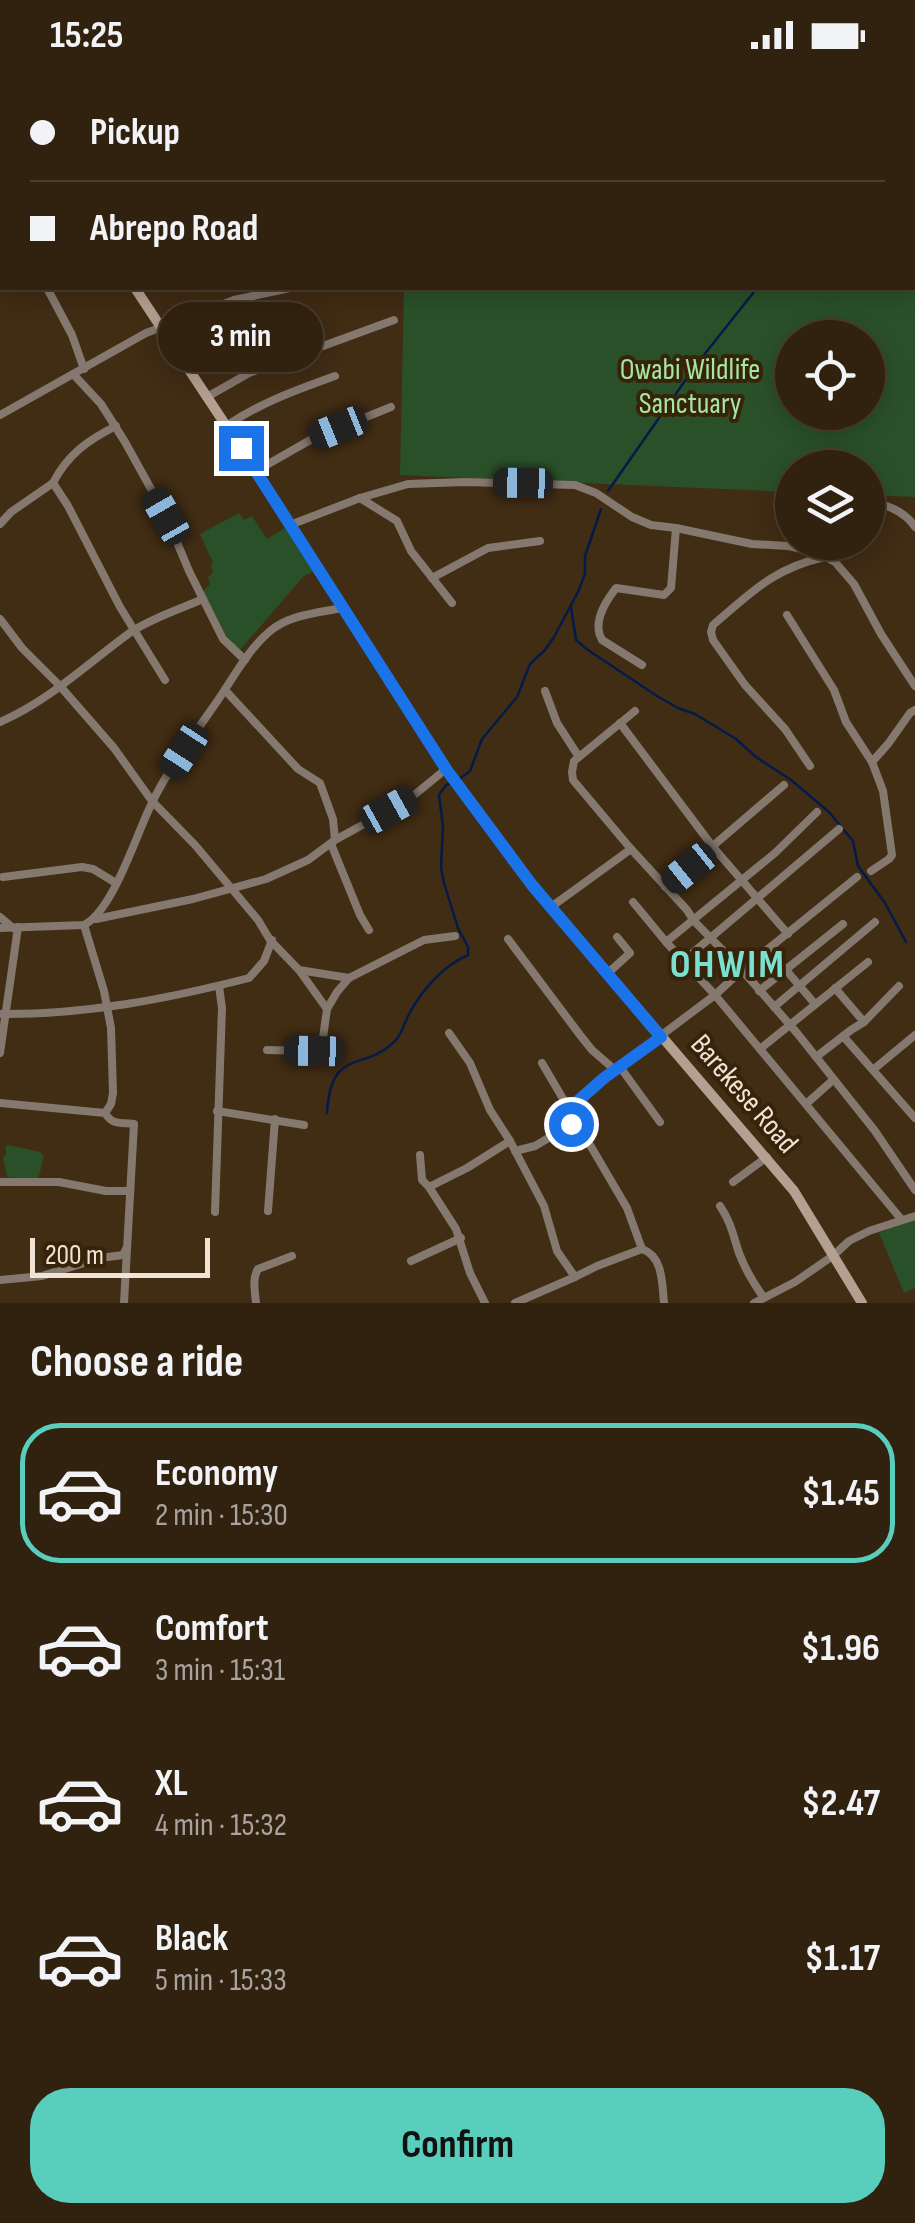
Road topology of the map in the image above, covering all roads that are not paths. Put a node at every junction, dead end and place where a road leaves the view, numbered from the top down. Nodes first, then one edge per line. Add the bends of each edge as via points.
1 (48, 290) edge
2 (136, 290) edge
3 (231, 290) edge
4 (267, 290) edge
5 (234, 300) junction
6 (394, 320) dead end
7 (162, 326) junction
8 (84, 370) junction
9 (74, 375) junction
10 (335, 376) dead end
11 (208, 398) junction
12 (391, 407) dead end
13 (0, 416) edge
14 (116, 426) junction
15 (226, 426) junction
16 (256, 471) junction
17 (53, 483) junction
18 (360, 498) junction
19 (885, 506) edge
20 (0, 524) edge
21 (290, 525) junction
22 (915, 527) edge
23 (676, 528) junction
24 (540, 540) dead end
25 (775, 546) edge
26 (812, 560) edge
27 (831, 560) edge
28 (432, 578) junction
29 (203, 598) junction
30 (452, 604) dead end
31 (342, 608) junction
32 (787, 615) dead end
33 (0, 619) edge
34 (134, 630) junction
35 (245, 660) junction
36 (642, 666) dead end
37 (165, 680) dead end
38 (60, 686) junction
39 (915, 686) edge
40 (225, 690) junction
41 (545, 691) dead end
42 (915, 710) edge
43 (634, 711) dead end
44 (0, 722) edge
45 (620, 723) junction
46 (579, 757) junction
47 (872, 762) junction
48 (810, 766) dead end
49 (449, 773) junction
50 (784, 786) dead end
51 (152, 802) junction
52 (818, 812) dead end
53 (839, 830) dead end
54 (333, 842) junction
55 (714, 848) junction
56 (631, 849) junction
57 (871, 871) dead end
58 (3, 877) dead end
59 (857, 877) dead end
60 (742, 880) junction
61 (116, 884) junction
62 (665, 887) junction
63 (233, 890) junction
64 (758, 898) junction
65 (633, 902) dead end
66 (551, 907) junction
67 (0, 918) edge
68 (96, 919) junction
69 (694, 921) junction
70 (875, 922) dead end
71 (84, 924) junction
72 (843, 924) dead end
73 (0, 928) edge
74 (16, 928) junction
75 (369, 930) dead end
76 (788, 934) junction
77 (455, 936) dead end
78 (616, 938) dead end
79 (712, 938) junction
80 (508, 939) dead end
81 (272, 940) junction
82 (666, 942) junction
83 (769, 950) junction
84 (683, 961) junction
85 (868, 962) dead end
86 (785, 969) junction
87 (299, 970) junction
88 (742, 970) junction
89 (608, 973) junction
90 (349, 978) junction
91 (220, 986) junction
92 (800, 986) junction
93 (900, 986) dead end
94 (835, 988) junction
95 (759, 991) junction
96 (715, 995) junction
97 (815, 1004) junction
98 (108, 1007) junction
99 (774, 1007) junction
100 (327, 1009) junction
101 (3, 1014) edge
102 (864, 1022) junction
103 (790, 1024) junction
104 (449, 1033) dead end
105 (843, 1036) junction
106 (915, 1036) edge
107 (661, 1037) junction
108 (267, 1050) dead end
109 (760, 1050) junction
110 (0, 1052) edge
111 (816, 1057) junction
112 (542, 1063) dead end
113 (617, 1068) junction
114 (874, 1070) junction
115 (833, 1080) junction
116 (915, 1098) edge
117 (0, 1103) edge
118 (806, 1104) junction
119 (904, 1106) junction
120 (570, 1108) junction
121 (217, 1111) junction
122 (104, 1113) junction
123 (915, 1118) edge
124 (275, 1119) junction
125 (577, 1121) junction
126 (660, 1122) dead end
127 (304, 1125) dead end
128 (510, 1141) junction
129 (515, 1151) junction
130 (420, 1155) dead end
131 (767, 1158) junction
132 (915, 1168) edge
133 (904, 1175) junction
134 (0, 1182) edge
135 (733, 1182) dead end
136 (429, 1187) junction
137 (915, 1190) edge
138 (130, 1191) junction
139 (720, 1206) dead end
140 (268, 1211) dead end
141 (215, 1212) dead end
142 (915, 1216) edge
143 (901, 1220) junction
144 (460, 1238) junction
145 (129, 1241) junction
146 (642, 1249) junction
147 (834, 1255) junction
148 (292, 1256) dead end
149 (411, 1261) dead end
150 (575, 1277) junction
151 (0, 1280) edge
152 (484, 1300) edge
153 (759, 1301) edge
154 (124, 1303) edge
155 (256, 1303) edge
156 (468, 1303) edge
157 (515, 1303) edge
158 (664, 1303) edge
159 (862, 1303) edge

1 - 8 street
2 - 7 main road, Barekese Road
3 - 5 street
4 - 5 street
5 - 7 street
6 - 11 street via 249,373
7 - 8 street
7 - 11 main road, Barekese Road
8 - 9 street
9 - 13 street
9 - 14 street
10 - 15 street
11 - 15 main road, Barekese Road
12 - 16 street
14 - 17 street via 79,448
14 - 29 street
15 - 16 main road, Barekese Road
16 - 21 main road, Barekese Road
17 - 20 street
17 - 34 street
18 - 21 street
18 - 23 street via 439,482 575,485 651,525
18 - 28 street via 397,521
19 - 22 street
21 - 31 main road, Barekese Road
23 - 25 street
23 - 36 street via 672,588 664,594 616,588 598,622 602,640
24 - 28 street via 488,548
26 - 48 street via 765,581 711,632
27 - 39 street via 854,584
28 - 30 street
29 - 34 street
29 - 35 street via 223,639
31 - 35 street via 279,625
31 - 49 main road, Barekese Road
32 - 47 street
33 - 38 street
34 - 37 street
34 - 38 street
35 - 40 street
38 - 44 street
38 - 51 street
40 - 51 street
40 - 54 street via 320,784
41 - 46 street
42 - 47 street
43 - 45 street
45 - 46 street
45 - 55 street
46 - 56 street via 574,780
47 - 57 street via 892,854
49 - 54 street
49 - 66 main road, Barekese Road
50 - 55 street
51 - 61 street
51 - 63 street
52 - 60 street
53 - 64 street
54 - 63 street via 308,860
54 - 75 street
55 - 60 street
55 - 62 street
56 - 62 street
56 - 66 street
58 - 61 street via 82,867
59 - 76 street
60 - 64 street
60 - 69 street
61 - 68 street
62 - 69 street
63 - 68 street
63 - 81 street
64 - 76 street
64 - 79 street
65 - 82 street
66 - 89 main road, Barekese Road
67 - 74 street
68 - 71 street
69 - 79 street
69 - 82 street
70 - 92 street
71 - 74 street
71 - 98 street
72 - 86 street
73 - 74 street
74 - 101 street
76 - 83 street
77 - 90 street via 424,940
78 - 89 street via 630,952
79 - 84 street
79 - 88 street
80 - 113 street via 592,1050
81 - 87 street
81 - 91 street via 249,978
82 - 84 street
83 - 86 street
83 - 88 street
84 - 96 street
85 - 94 street
86 - 92 street
86 - 95 street
87 - 90 street
87 - 100 street
88 - 95 street
88 - 96 street
89 - 107 main road, Barekese Road
90 - 100 street
91 - 98 street
91 - 121 street
92 - 97 street
92 - 99 street
93 - 102 street
94 - 97 street
94 - 102 street
95 - 99 street
96 - 107 street
96 - 109 street
97 - 103 street
98 - 101 street
98 - 122 street via 113,1093
99 - 103 street
100 - 108 street via 320,1050
101 - 110 street
102 - 105 street
103 - 109 street
103 - 111 street
104 - 128 street
105 - 111 street
105 - 114 street
106 - 114 street
107 - 113 street
107 - 131 main road, Barekese Road
109 - 118 street
111 - 115 street
112 - 120 street
113 - 120 street
113 - 126 street
114 - 119 street
115 - 118 street
115 - 133 street
116 - 119 street
117 - 122 street
118 - 143 street
119 - 123 street
120 - 125 street
121 - 124 street
121 - 141 street
122 - 138 street via 115,1123 134,1124
124 - 127 street
124 - 140 street
125 - 129 street
125 - 146 street via 627,1208
128 - 129 street
128 - 136 street
129 - 150 street
130 - 136 street
131 - 135 street
131 - 147 main road, Barekese Road
132 - 133 street
133 - 137 street
134 - 138 street
136 - 144 street
138 - 145 street
139 - 153 street
142 - 143 street
143 - 147 street via 848,1241
144 - 149 street
144 - 152 street
145 - 151 street via 124,1255
145 - 154 street
146 - 150 street
146 - 158 street via 656,1258
147 - 153 street
147 - 159 main road, Barekese Road
148 - 155 street via 258,1269
150 - 157 street
152 - 156 street

